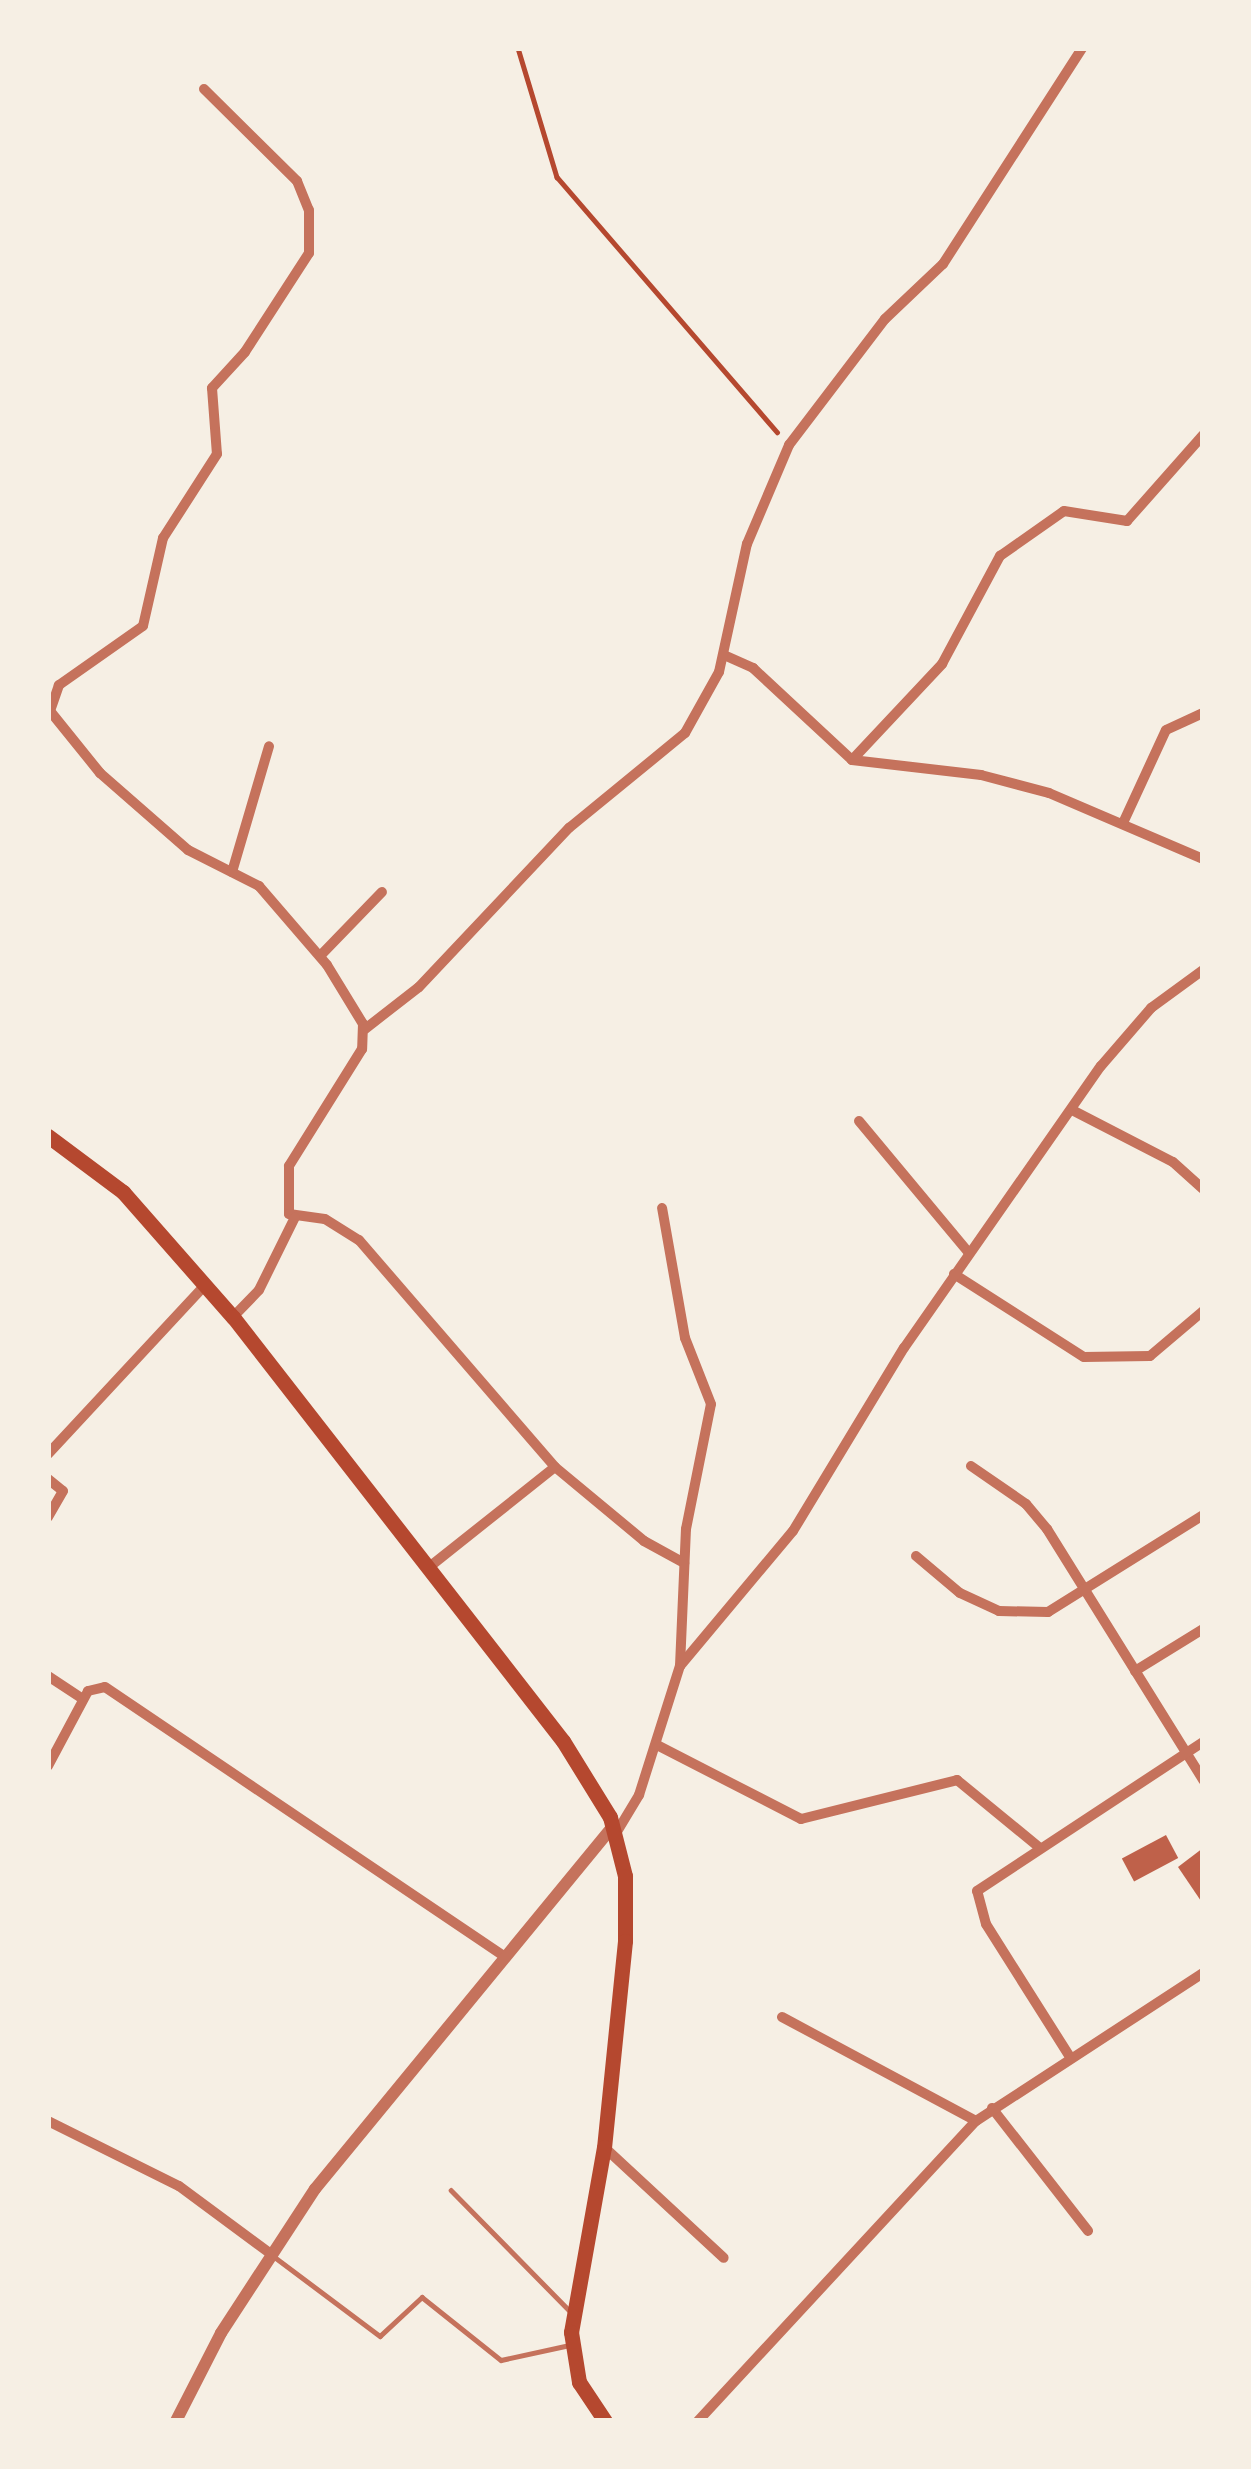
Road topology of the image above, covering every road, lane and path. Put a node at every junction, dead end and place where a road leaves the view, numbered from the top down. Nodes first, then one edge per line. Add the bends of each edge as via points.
1 (518, 48) edge
2 (1082, 48) edge
3 (204, 89) dead end
4 (1203, 435) edge
5 (789, 445) junction
6 (724, 655) junction
7 (1203, 713) edge
8 (269, 746) dead end
9 (852, 760) junction
10 (1123, 823) junction
11 (1203, 859) edge
12 (232, 872) junction
13 (382, 892) dead end
14 (320, 956) junction
15 (1203, 970) edge
16 (364, 1029) junction
17 (1074, 1111) junction
18 (859, 1121) dead end
19 (48, 1136) edge
20 (1203, 1190) edge
21 (662, 1208) dead end
22 (295, 1216) junction
23 (969, 1252) junction
24 (954, 1274) junction
25 (206, 1284) junction
26 (1203, 1310) edge
27 (233, 1317) junction
28 (48, 1454) edge
29 (971, 1466) dead end
30 (555, 1467) junction
31 (48, 1479) edge
32 (1203, 1515) edge
33 (48, 1517) edge
34 (916, 1556) dead end
35 (684, 1563) junction
36 (428, 1568) junction
37 (1083, 1589) junction
38 (1203, 1629) edge
39 (680, 1666) junction
40 (1135, 1671) junction
41 (48, 1676) edge
42 (83, 1700) junction
43 (1203, 1742) edge
44 (657, 1745) junction
45 (1186, 1752) junction
46 (48, 1766) edge
47 (1203, 1780) edge
48 (614, 1830) junction
49 (1040, 1848) junction
50 (502, 1955) junction
51 (1203, 1973) edge
52 (782, 2017) dead end
53 (1070, 2056) junction
54 (992, 2108) junction
55 (48, 2121) edge
56 (976, 2121) junction
57 (604, 2147) junction
58 (451, 2189) dead end
59 (1088, 2231) dead end
60 (272, 2254) junction
61 (724, 2258) dead end
62 (571, 2312) junction
63 (572, 2345) junction
64 (176, 2421) edge
65 (605, 2421) edge
66 (698, 2421) edge

1 - 5 path via 557,177
2 - 5 street via 944,264 885,319
3 - 12 street via 297,182 310,210 309,253 212,388 217,454 163,538 143,626 59,685 48,706 116,787 188,850
4 - 9 street via 1127,521 1058,513 1000,556 942,664
5 - 6 street via 747,544
6 - 9 street via 753,668
6 - 16 street via 674,746 569,828 419,987
7 - 10 street via 1166,730
8 - 12 street
9 - 10 street via 981,775
10 - 11 street
12 - 14 street via 259,886
13 - 14 street
14 - 16 street
15 - 17 street via 1145,1014
16 - 22 street via 347,1077 289,1166 288,1211
17 - 20 street via 1173,1162
17 - 23 street
18 - 23 street
19 - 25 main road via 123,1192
21 - 35 street via 677,1307 711,1404 693,1468
22 - 27 street via 259,1290
22 - 30 street via 325,1219 359,1240
23 - 24 street
24 - 26 street via 1084,1357 1150,1355
24 - 39 street via 793,1531
25 - 27 main road
25 - 28 street
27 - 36 main road
29 - 37 street via 1026,1504
30 - 35 street via 644,1541
30 - 36 street
31 - 33 street via 63,1491
32 - 37 street
34 - 37 street via 999,1611 1048,1612
35 - 39 street
36 - 48 main road via 587,1774
37 - 40 street
38 - 40 street
39 - 44 street
40 - 45 street
41 - 42 street
42 - 46 street
42 - 50 street via 92,1687 105,1687
43 - 45 street
44 - 48 street
44 - 49 street via 801,1819 957,1780
45 - 47 street
45 - 49 street
48 - 50 street
48 - 57 main road via 626,1902
49 - 53 street via 981,1883 976,1903
50 - 60 street
51 - 53 street
52 - 56 street
53 - 54 street
54 - 56 street
54 - 59 street
55 - 60 street via 179,2186
56 - 66 street
57 - 61 street
57 - 62 main road
58 - 62 lane
60 - 63 lane via 380,2336 422,2296 501,2360
60 - 64 street
62 - 63 main road
63 - 65 main road via 579,2382

